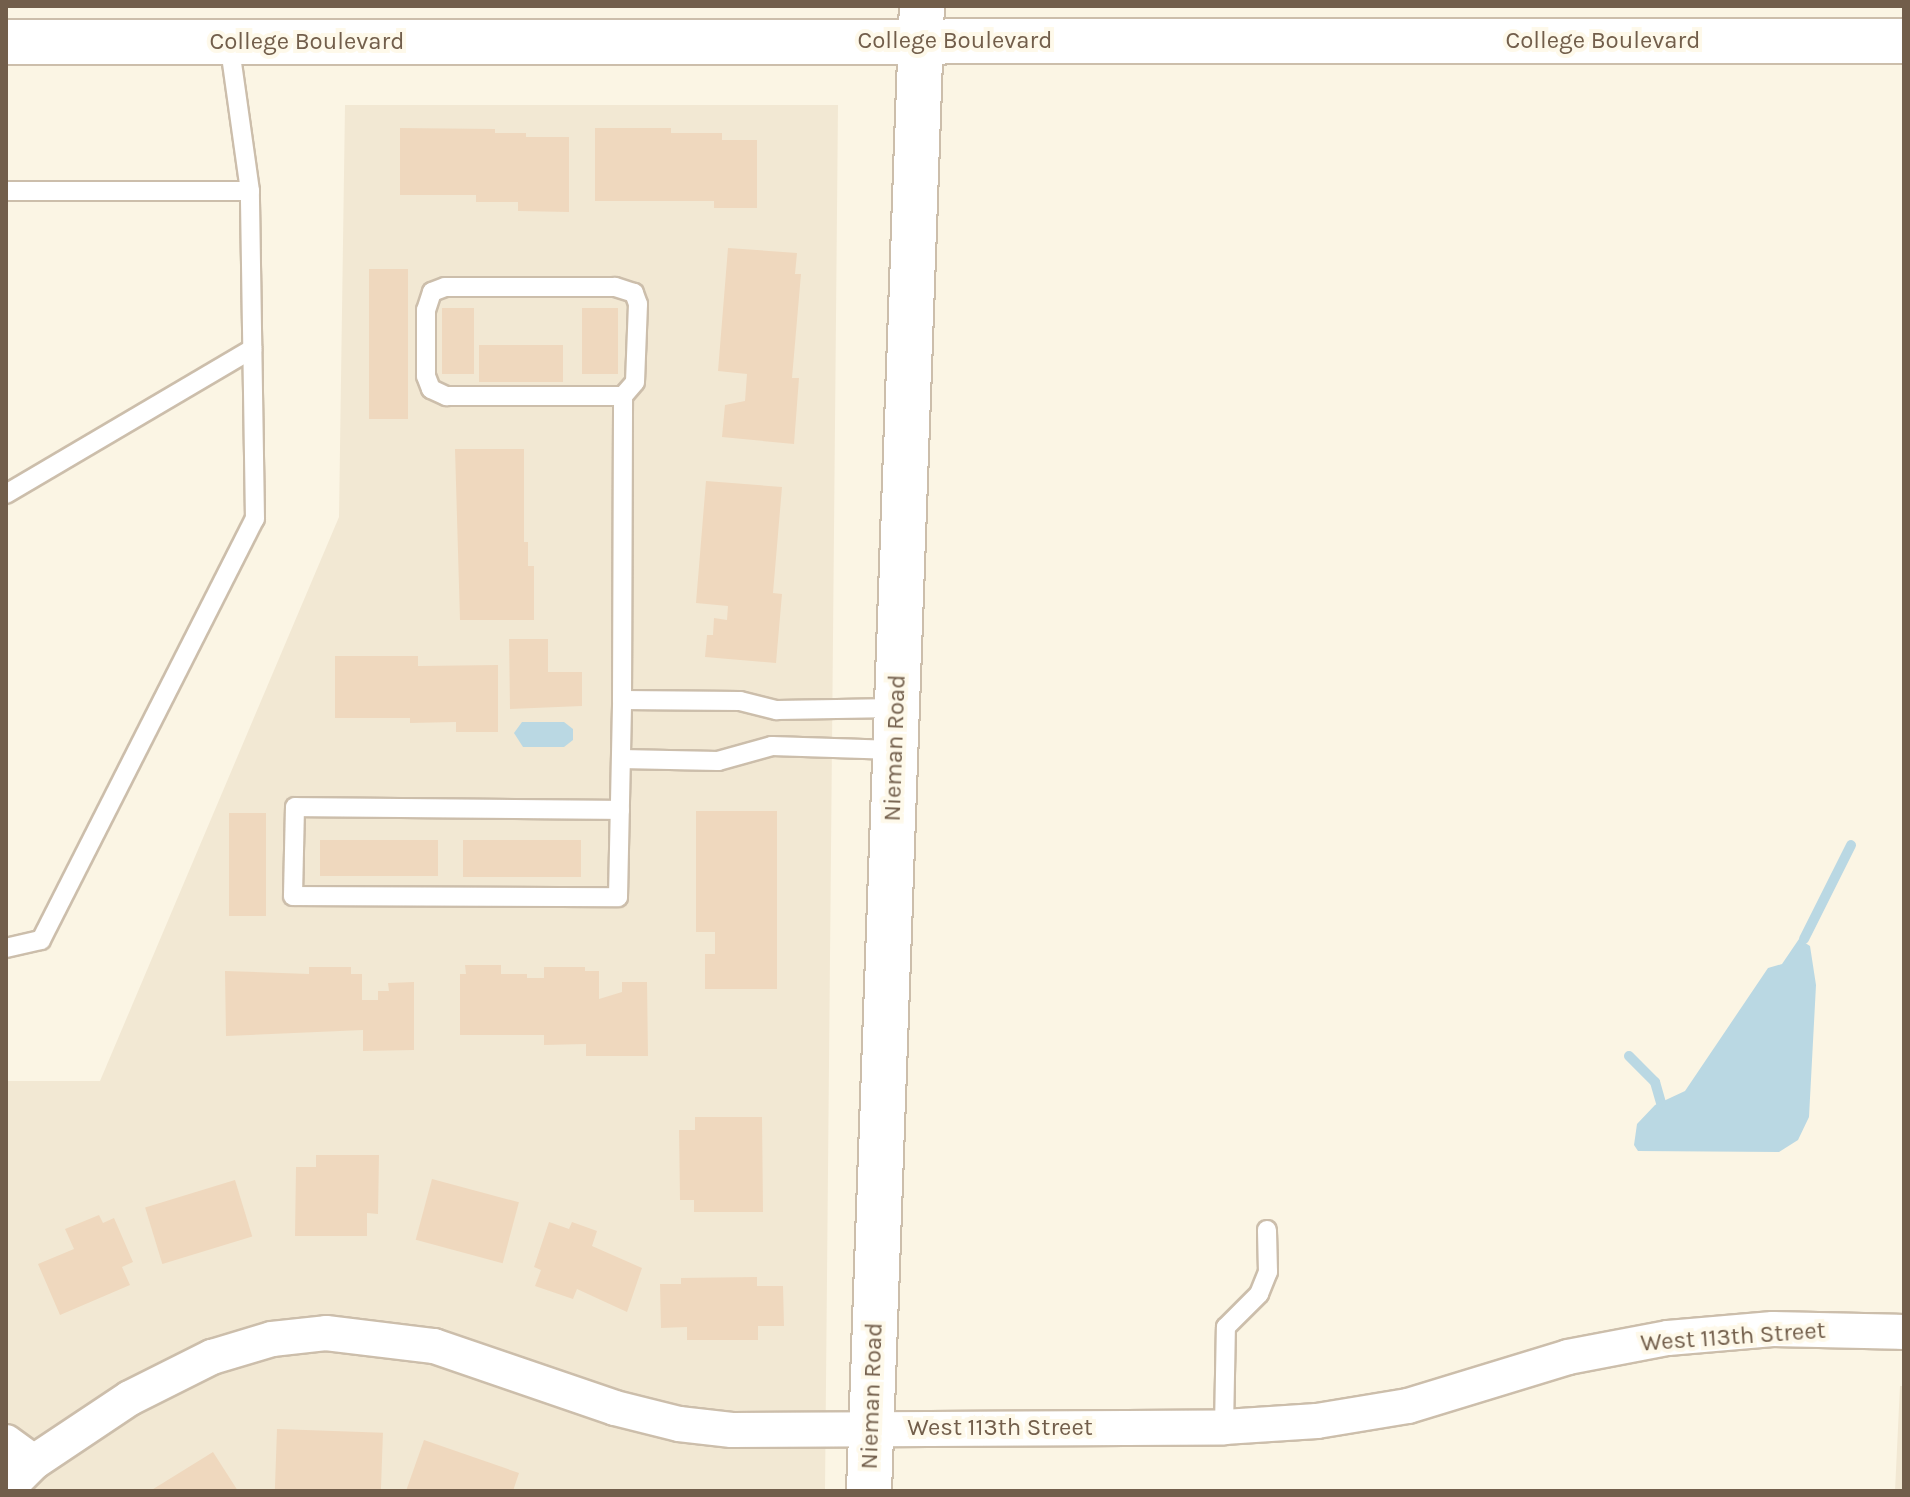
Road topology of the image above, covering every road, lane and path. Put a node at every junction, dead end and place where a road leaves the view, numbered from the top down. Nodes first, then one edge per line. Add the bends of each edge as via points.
1 (922, 24) edge
2 (1904, 41) edge
3 (6, 42) edge
4 (229, 42) junction
5 (6, 191) edge
6 (250, 191) junction
7 (252, 349) junction
8 (623, 396) junction
9 (6, 494) edge
10 (622, 700) junction
11 (896, 729) junction
12 (621, 759) junction
13 (620, 810) junction
14 (6, 948) edge
15 (1267, 1230) dead end
16 (1904, 1332) edge
17 (1224, 1427) junction
18 (870, 1429) junction
19 (6, 1442) edge
20 (34, 1462) junction
21 (6, 1490) edge
22 (869, 1491) edge

1 - 2 main road, College Boulevard
1 - 4 main road, College Boulevard
1 - 11 main road, Nieman Road
3 - 4 main road, College Boulevard
4 - 6 lane
5 - 6 lane
6 - 7 lane
7 - 9 lane
7 - 14 lane via 255,519 41,940
8 - 8 lane via 446,396 431,389 426,376 426,310 432,292 445,287 615,287 634,293 635,382
8 - 10 lane
10 - 11 lane via 740,701
10 - 12 lane
11 - 12 lane via 772,746 718,761
11 - 18 main road, Nieman Road
12 - 13 lane
13 - 13 lane via 618,897 293,896 295,807
15 - 17 lane via 1268,1272 1259,1294 1226,1327
16 - 17 street, West 113th Street via 1773,1329 1668,1338 1568,1357 1361,1416
17 - 18 street, West 113th Street
18 - 20 street, West 113th Street via 679,1424 615,1408 434,1346 326,1333 272,1339 212,1357 130,1398
18 - 22 main road, Nieman Road
19 - 20 street
20 - 21 street, West 113th Street

